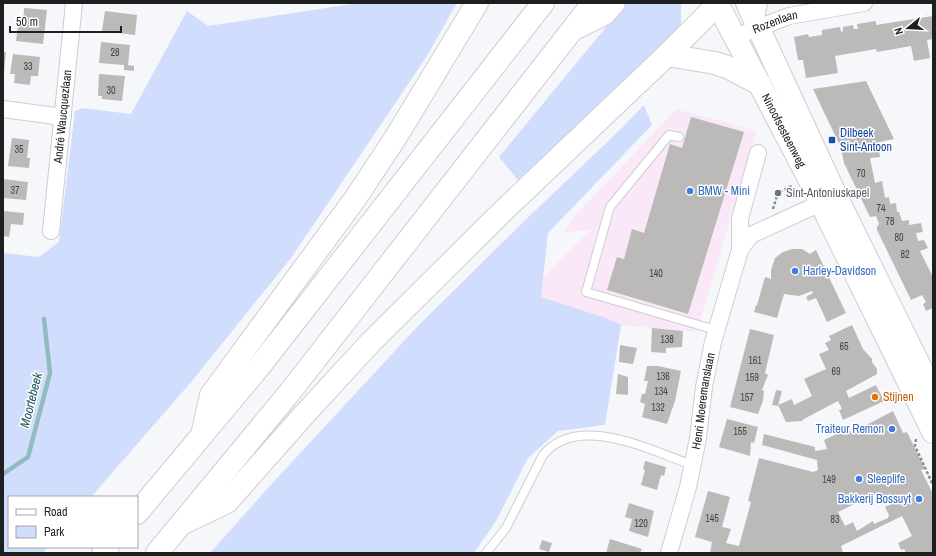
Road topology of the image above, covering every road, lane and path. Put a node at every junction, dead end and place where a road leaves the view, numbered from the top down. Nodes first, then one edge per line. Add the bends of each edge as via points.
1 (74, 3) edge
2 (477, 3) edge
3 (543, 3) edge
4 (593, 3) edge
5 (614, 3) edge
6 (718, 3) edge
7 (864, 3) edge
8 (754, 12) edge
9 (571, 30) junction
10 (735, 37) junction
11 (667, 55) junction
12 (760, 84) junction
13 (3, 109) edge
14 (63, 117) junction
15 (679, 137) dead end
16 (758, 153) dead end
17 (830, 202) junction
18 (51, 231) dead end
19 (740, 250) junction
20 (716, 330) junction
21 (933, 393) edge
22 (933, 432) edge
23 (202, 436) junction
24 (693, 465) junction
25 (138, 512) edge
26 (183, 523) junction
27 (157, 553) edge
28 (486, 553) edge
29 (669, 553) edge

1 - 14 street, André Waucquezlaan
2 - 23 main road via 396,137 355,199 211,395
3 - 23 main road via 259,367
4 - 9 main road
5 - 9 main road via 604,14
6 - 10 main road, Ninoofsesteenweg
6 - 11 main road
7 - 8 street, Rozenlaan via 789,16
8 - 10 street, Rozenlaan
8 - 17 main road, Ninoofsesteenweg
9 - 26 main road via 290,392
10 - 12 main road, Ninoofsesteenweg
11 - 12 main road via 715,63
11 - 26 main road via 502,212 370,343 227,502
12 - 17 main road, Ninoofsesteenweg
13 - 14 street
14 - 18 street, André Waucquezlaan
15 - 20 lane via 670,135 610,207 586,292
16 - 19 street, Henri Moeremanslaan via 740,219
17 - 19 street, Henri Moeremanslaan via 751,235
17 - 21 main road, Ninoofsesteenweg
17 - 22 main road, Ninoofsesteenweg
19 - 20 street, Henri Moeremanslaan
20 - 24 street, Henri Moeremanslaan via 704,387
23 - 25 main road
24 - 28 lane via 610,436 581,436 562,440 549,446 543,454 506,528
24 - 29 street, Henri Moeremanslaan
26 - 27 main road

